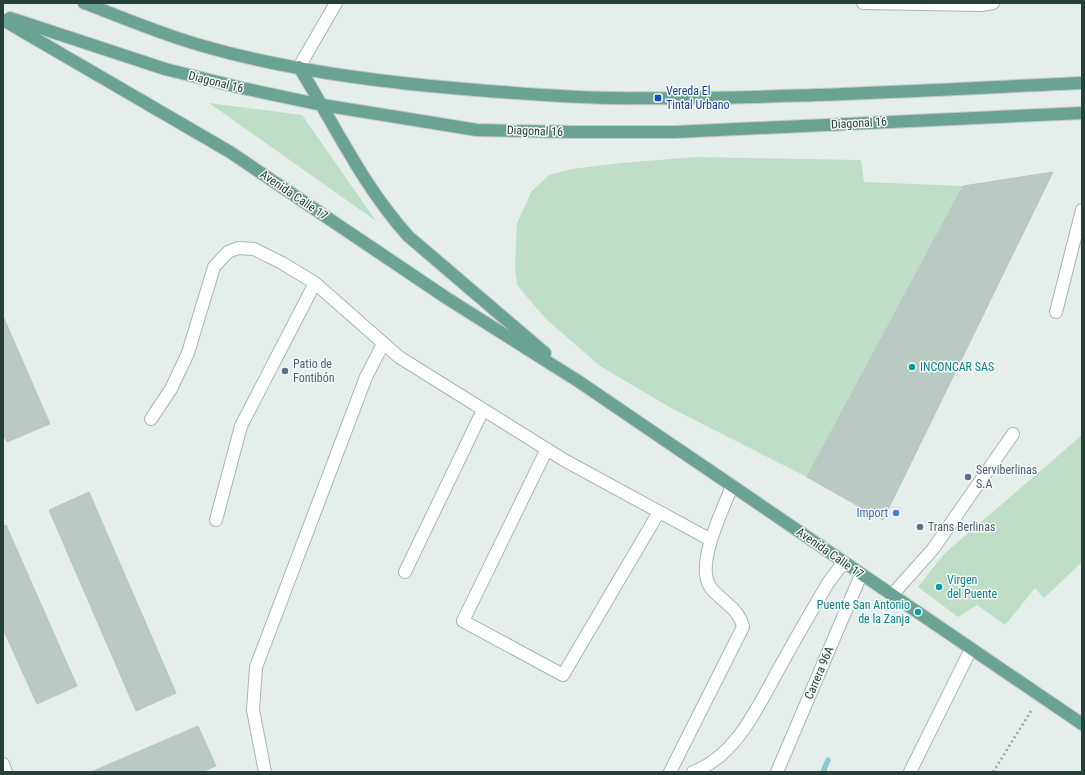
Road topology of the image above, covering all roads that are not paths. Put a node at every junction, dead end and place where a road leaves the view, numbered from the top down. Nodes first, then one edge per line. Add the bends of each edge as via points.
1 (84, 3) edge
2 (336, 3) edge
3 (863, 3) edge
4 (993, 3) edge
5 (3, 15) edge
6 (3, 20) edge
7 (298, 67) junction
8 (1082, 82) edge
9 (322, 105) junction
10 (1082, 113) edge
11 (1082, 210) edge
12 (315, 283) junction
13 (1056, 312) dead end
14 (383, 344) junction
15 (578, 382) junction
16 (483, 410) junction
17 (151, 419) dead end
18 (1013, 434) dead end
19 (547, 449) junction
20 (732, 486) junction
21 (659, 512) junction
22 (216, 520) dead end
23 (711, 540) junction
24 (844, 562) junction
25 (405, 572) dead end
26 (861, 575) junction
27 (892, 595) junction
28 (971, 649) junction
29 (1082, 724) edge
30 (3, 764) edge
31 (6, 772) edge
32 (265, 772) edge
33 (670, 772) edge
34 (693, 772) edge
35 (777, 772) edge
36 (910, 772) edge

1 - 7 main road via 204,47
2 - 7 street
3 - 4 street
5 - 9 main road, Diagonal 16 via 165,69
6 - 15 main road, Avenida Calle 17 via 230,152 445,297
7 - 8 main road via 432,86 609,98 799,96
7 - 9 main road, Avenida Calle 17
9 - 10 main road, Diagonal 16 via 477,130 572,132 721,130
9 - 15 main road, Avenida Calle 17 via 371,189 408,236
11 - 13 street
12 - 14 street
12 - 17 street via 254,249 238,248 228,252 214,267 188,353 171,389
12 - 22 street via 241,426
14 - 16 street via 398,357
14 - 32 street via 366,377 256,667 253,710
15 - 20 main road, Avenida Calle 17
16 - 19 street
16 - 25 street
18 - 27 street via 933,549
19 - 21 street
19 - 21 street via 463,621 563,675
20 - 23 street
20 - 24 main road, Avenida Calle 17
21 - 23 street
23 - 33 street via 706,556 706,578 711,588 741,618 743,627
24 - 26 main road, Avenida Calle 17
24 - 34 street via 828,583 744,729 719,757
26 - 27 main road, Avenida Calle 17
26 - 35 street, Carrera 96A
27 - 28 main road, Avenida Calle 17
28 - 29 main road, Avenida Calle 17
28 - 36 street
30 - 31 street

